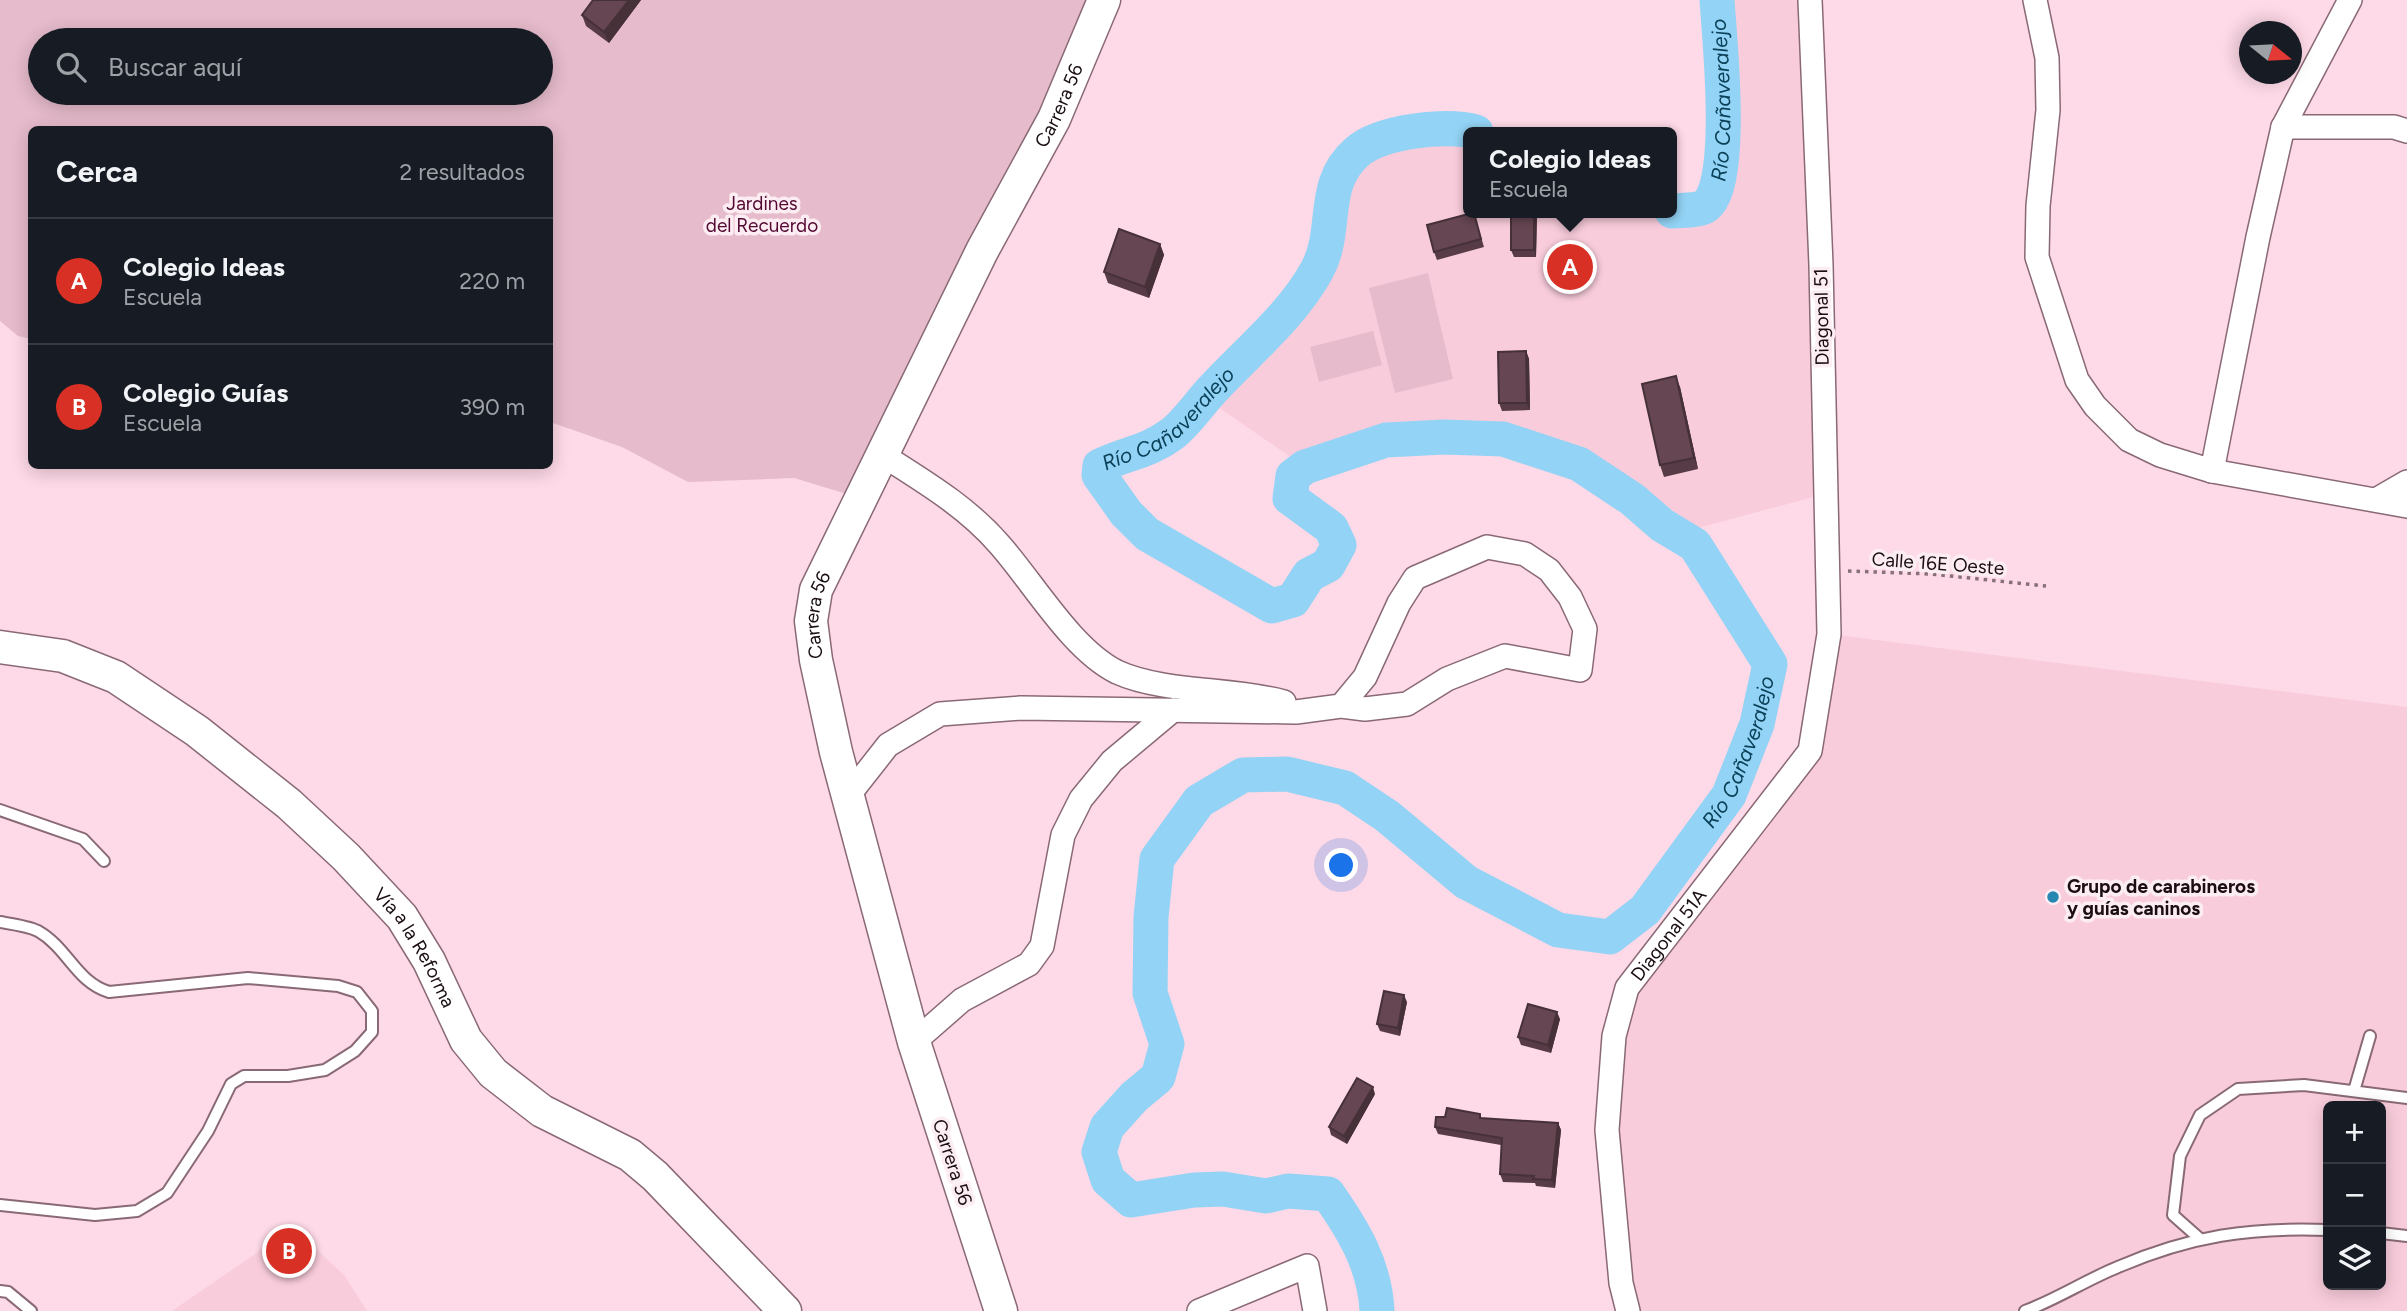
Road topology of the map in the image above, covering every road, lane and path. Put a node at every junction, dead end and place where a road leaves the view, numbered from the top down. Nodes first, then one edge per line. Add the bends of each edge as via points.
1 (1104, 0) edge
2 (1810, 0) edge
3 (2035, 0) edge
4 (2350, 0) edge
5 (2283, 127) junction
6 (2407, 131) edge
7 (881, 454) junction
8 (2212, 471) junction
9 (2407, 482) edge
10 (2376, 500) junction
11 (2407, 506) edge
12 (1828, 570) junction
13 (2046, 586) dead end
14 (1829, 634) joint
15 (0, 647) edge
16 (1341, 706) junction
17 (1173, 710) junction
18 (1296, 712) junction
19 (848, 796) junction
20 (0, 810) edge
21 (104, 861) dead end
22 (0, 922) edge
23 (2370, 1036) dead end
24 (914, 1042) junction
25 (2354, 1091) junction
26 (2407, 1098) edge
27 (0, 1205) edge
28 (2323, 1230) edge
29 (2386, 1234) edge
30 (2407, 1236) edge
31 (2199, 1237) junction
32 (0, 1291) edge
33 (31, 1311) edge
34 (785, 1311) edge
35 (1001, 1311) edge
36 (1199, 1311) edge
37 (1315, 1311) edge
38 (1628, 1311) edge
39 (2025, 1311) edge

1 - 7 street, Carrera 56 via 1054,118
2 - 12 street, Diagonal 51
3 - 8 street via 2047,58 2048,110 2037,257 2077,380 2129,440
4 - 5 street
5 - 6 street via 2394,127
5 - 8 street
7 - 18 street via 952,500 999,543 1052,611 1094,656 1118,672 1263,696 1287,703
7 - 19 street, Carrera 56 via 816,590 811,621
8 - 10 street
9 - 10 street
10 - 11 street
12 - 13 path, Calle 16E Oeste via 1931,574
12 - 14 street, Diagonal 51
14 - 38 street, Diagonal 51A via 1811,751 1627,988 1614,1036 1606,1130 1621,1283
15 - 34 street, Vía a la Reforma via 63,656 116,677 197,731 289,804 402,917 429,961 466,1040 494,1073 542,1111 630,1154
16 - 16 street via 1365,709 1407,704 1447,679 1505,656 1580,670 1585,629 1570,597 1549,570 1525,554 1486,547 1415,578 1365,677
16 - 18 street
17 - 18 street
17 - 19 street via 1021,708 940,714 888,745
17 - 24 street via 1112,761 1081,799 1063,835 1042,946 1029,964 962,1000
19 - 24 street, Carrera 56
20 - 21 lane via 83,839
22 - 27 lane via 37,931 60,949 91,986 109,992 248,978 338,986 357,992 372,1011 372,1032 355,1051 325,1070 244,1076 231,1084 208,1131 167,1193 137,1211 95,1214
23 - 25 lane
24 - 35 street, Carrera 56
25 - 26 lane
25 - 31 lane via 2304,1085 2238,1089 2200,1115 2180,1156 2173,1215
28 - 31 lane via 2277,1228
29 - 30 lane
31 - 39 lane via 2118,1267
32 - 33 lane
36 - 37 street via 1307,1266

